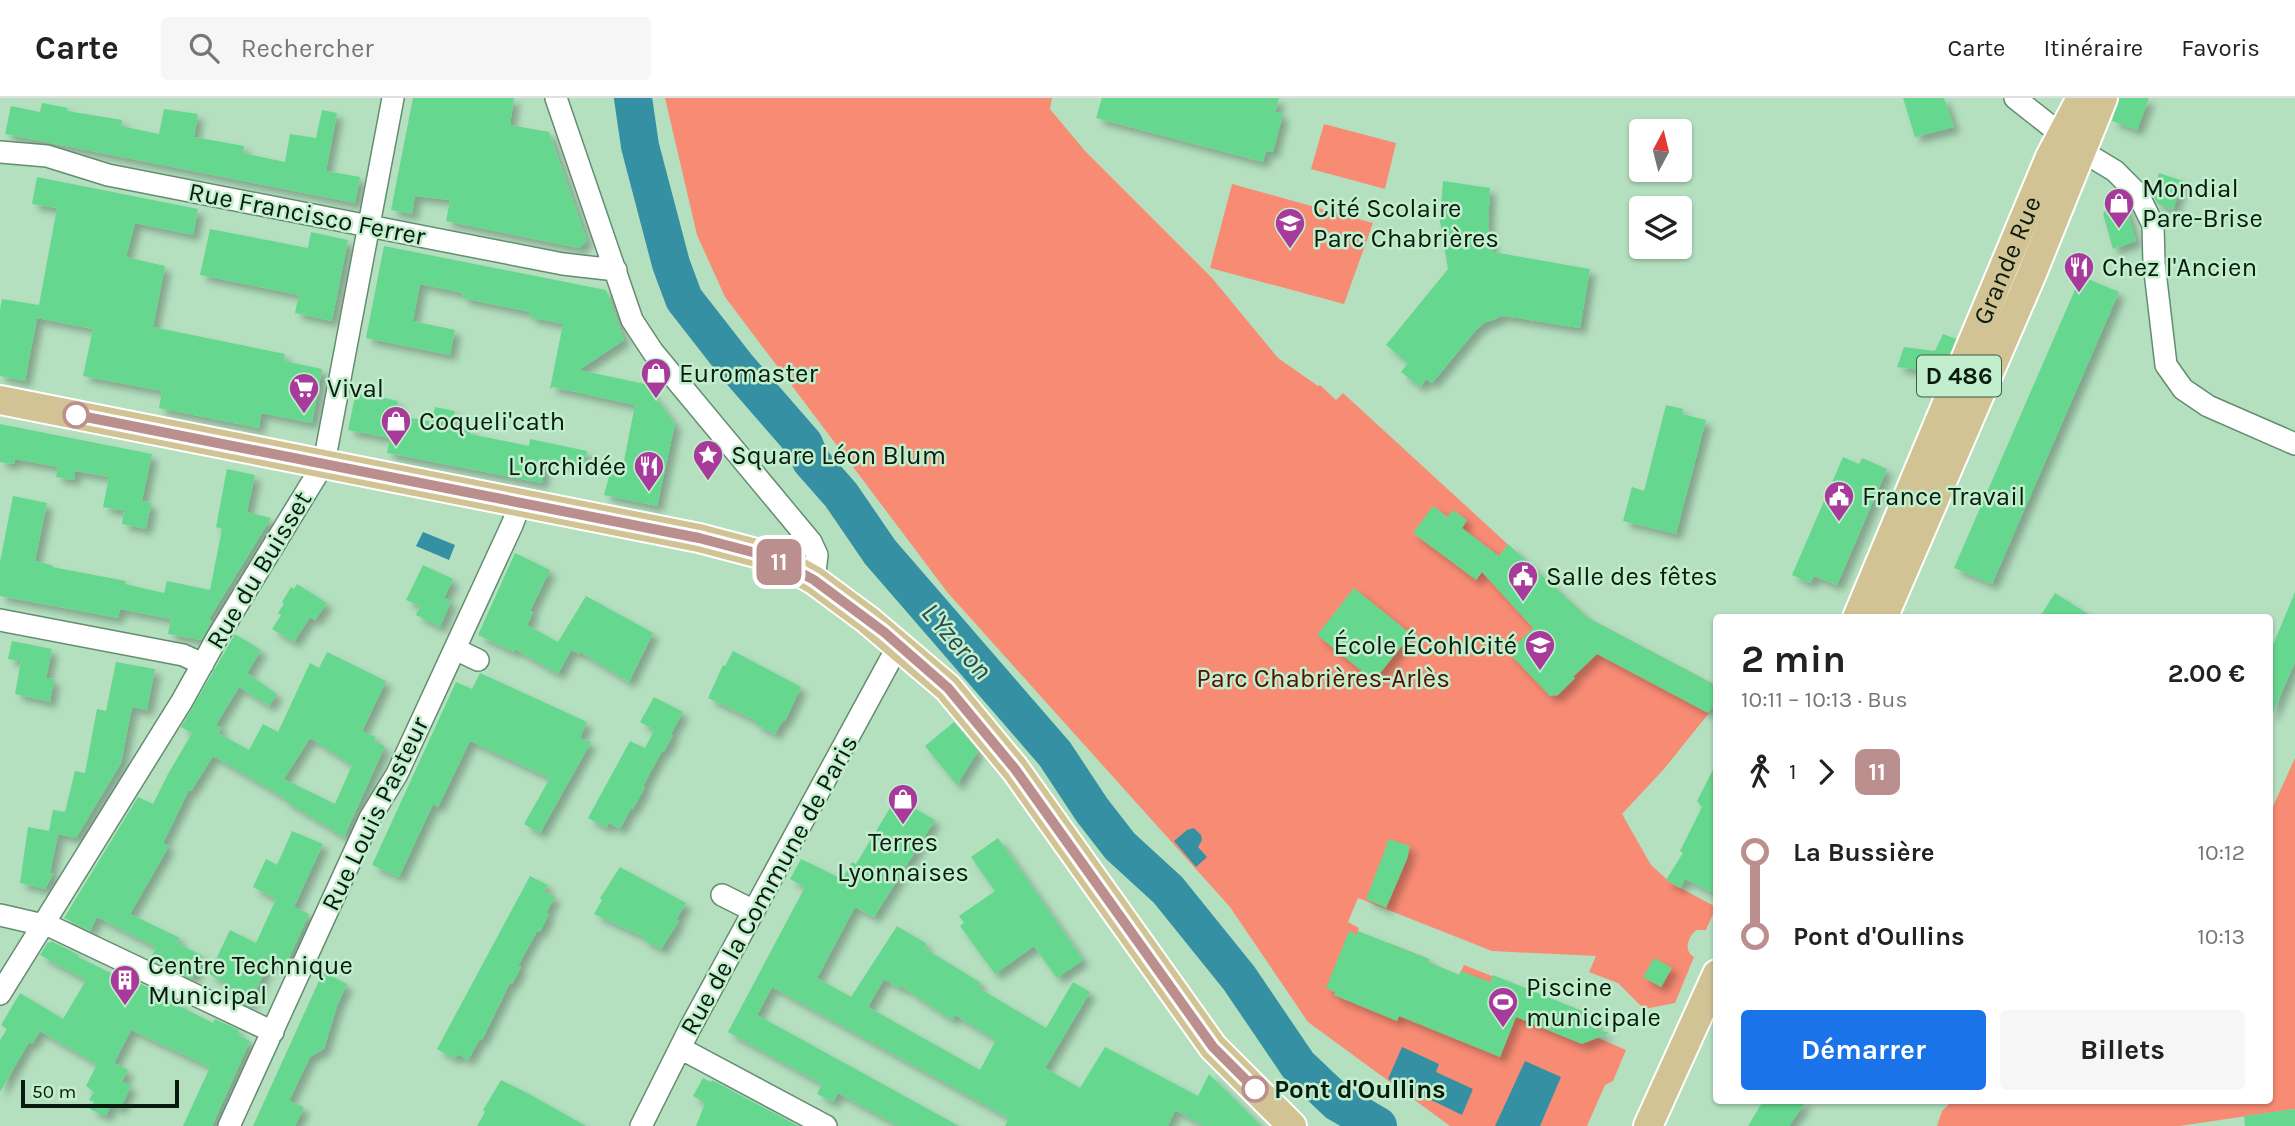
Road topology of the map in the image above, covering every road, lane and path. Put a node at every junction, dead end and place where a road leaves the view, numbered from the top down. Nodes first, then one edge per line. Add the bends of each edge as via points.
1 (393, 98) edge
2 (556, 98) edge
3 (2015, 98) edge
4 (2081, 98) edge
5 (2103, 98) edge
6 (2071, 143) junction
7 (0, 152) edge
8 (368, 226) junction
9 (616, 270) junction
10 (0, 400) edge
11 (2295, 444) edge
12 (324, 463) junction
13 (521, 502) junction
14 (814, 580) junction
15 (1859, 614) edge
16 (1884, 614) edge
17 (0, 620) edge
18 (899, 644) junction
19 (455, 649) junction
20 (478, 660) dead end
21 (203, 664) junction
22 (722, 895) dead end
23 (754, 911) junction
24 (0, 915) edge
25 (43, 923) junction
26 (1713, 983) edge
27 (0, 995) edge
28 (272, 1032) junction
29 (680, 1048) junction
30 (229, 1126) edge
31 (641, 1126) edge
32 (826, 1126) edge
33 (1292, 1126) edge
34 (1648, 1126) edge

1 - 8 street, Rue du Buisset
2 - 9 street
3 - 6 street
4 - 6 main road, D 486
5 - 6 main road, D 486
6 - 11 street via 2107,164 2137,194 2153,225 2166,365 2183,389 2208,406
6 - 15 main road, Grande Rue / D 486 via 2041,178
6 - 16 main road, Grande Rue / D 486 via 2031,275
7 - 8 street, Rue Francisco Ferrer via 47,156 108,175
8 - 9 street, Rue Francisco Ferrer
8 - 12 street, Rue du Buisset
9 - 14 street via 632,320 653,352 811,542 817,555
10 - 12 main road
12 - 13 main road
12 - 21 street, Rue du Buisset
13 - 14 main road via 756,553
13 - 19 street, Rue Louis Pasteur
14 - 18 main road
17 - 21 street via 183,655
18 - 23 street, Rue de la Commune de Paris
18 - 33 main road via 948,688 990,738 1213,1047
19 - 20 street
19 - 28 street, Rue Louis Pasteur via 397,774 370,818
21 - 25 street, Rue du Buisset
22 - 23 street
23 - 29 street, Rue de la Commune de Paris
24 - 25 street
25 - 27 street, Rue du Buisset
25 - 28 street
26 - 34 main road
28 - 30 street, Rue Louis Pasteur
29 - 31 street, Rue de la Commune de Paris
29 - 32 street

